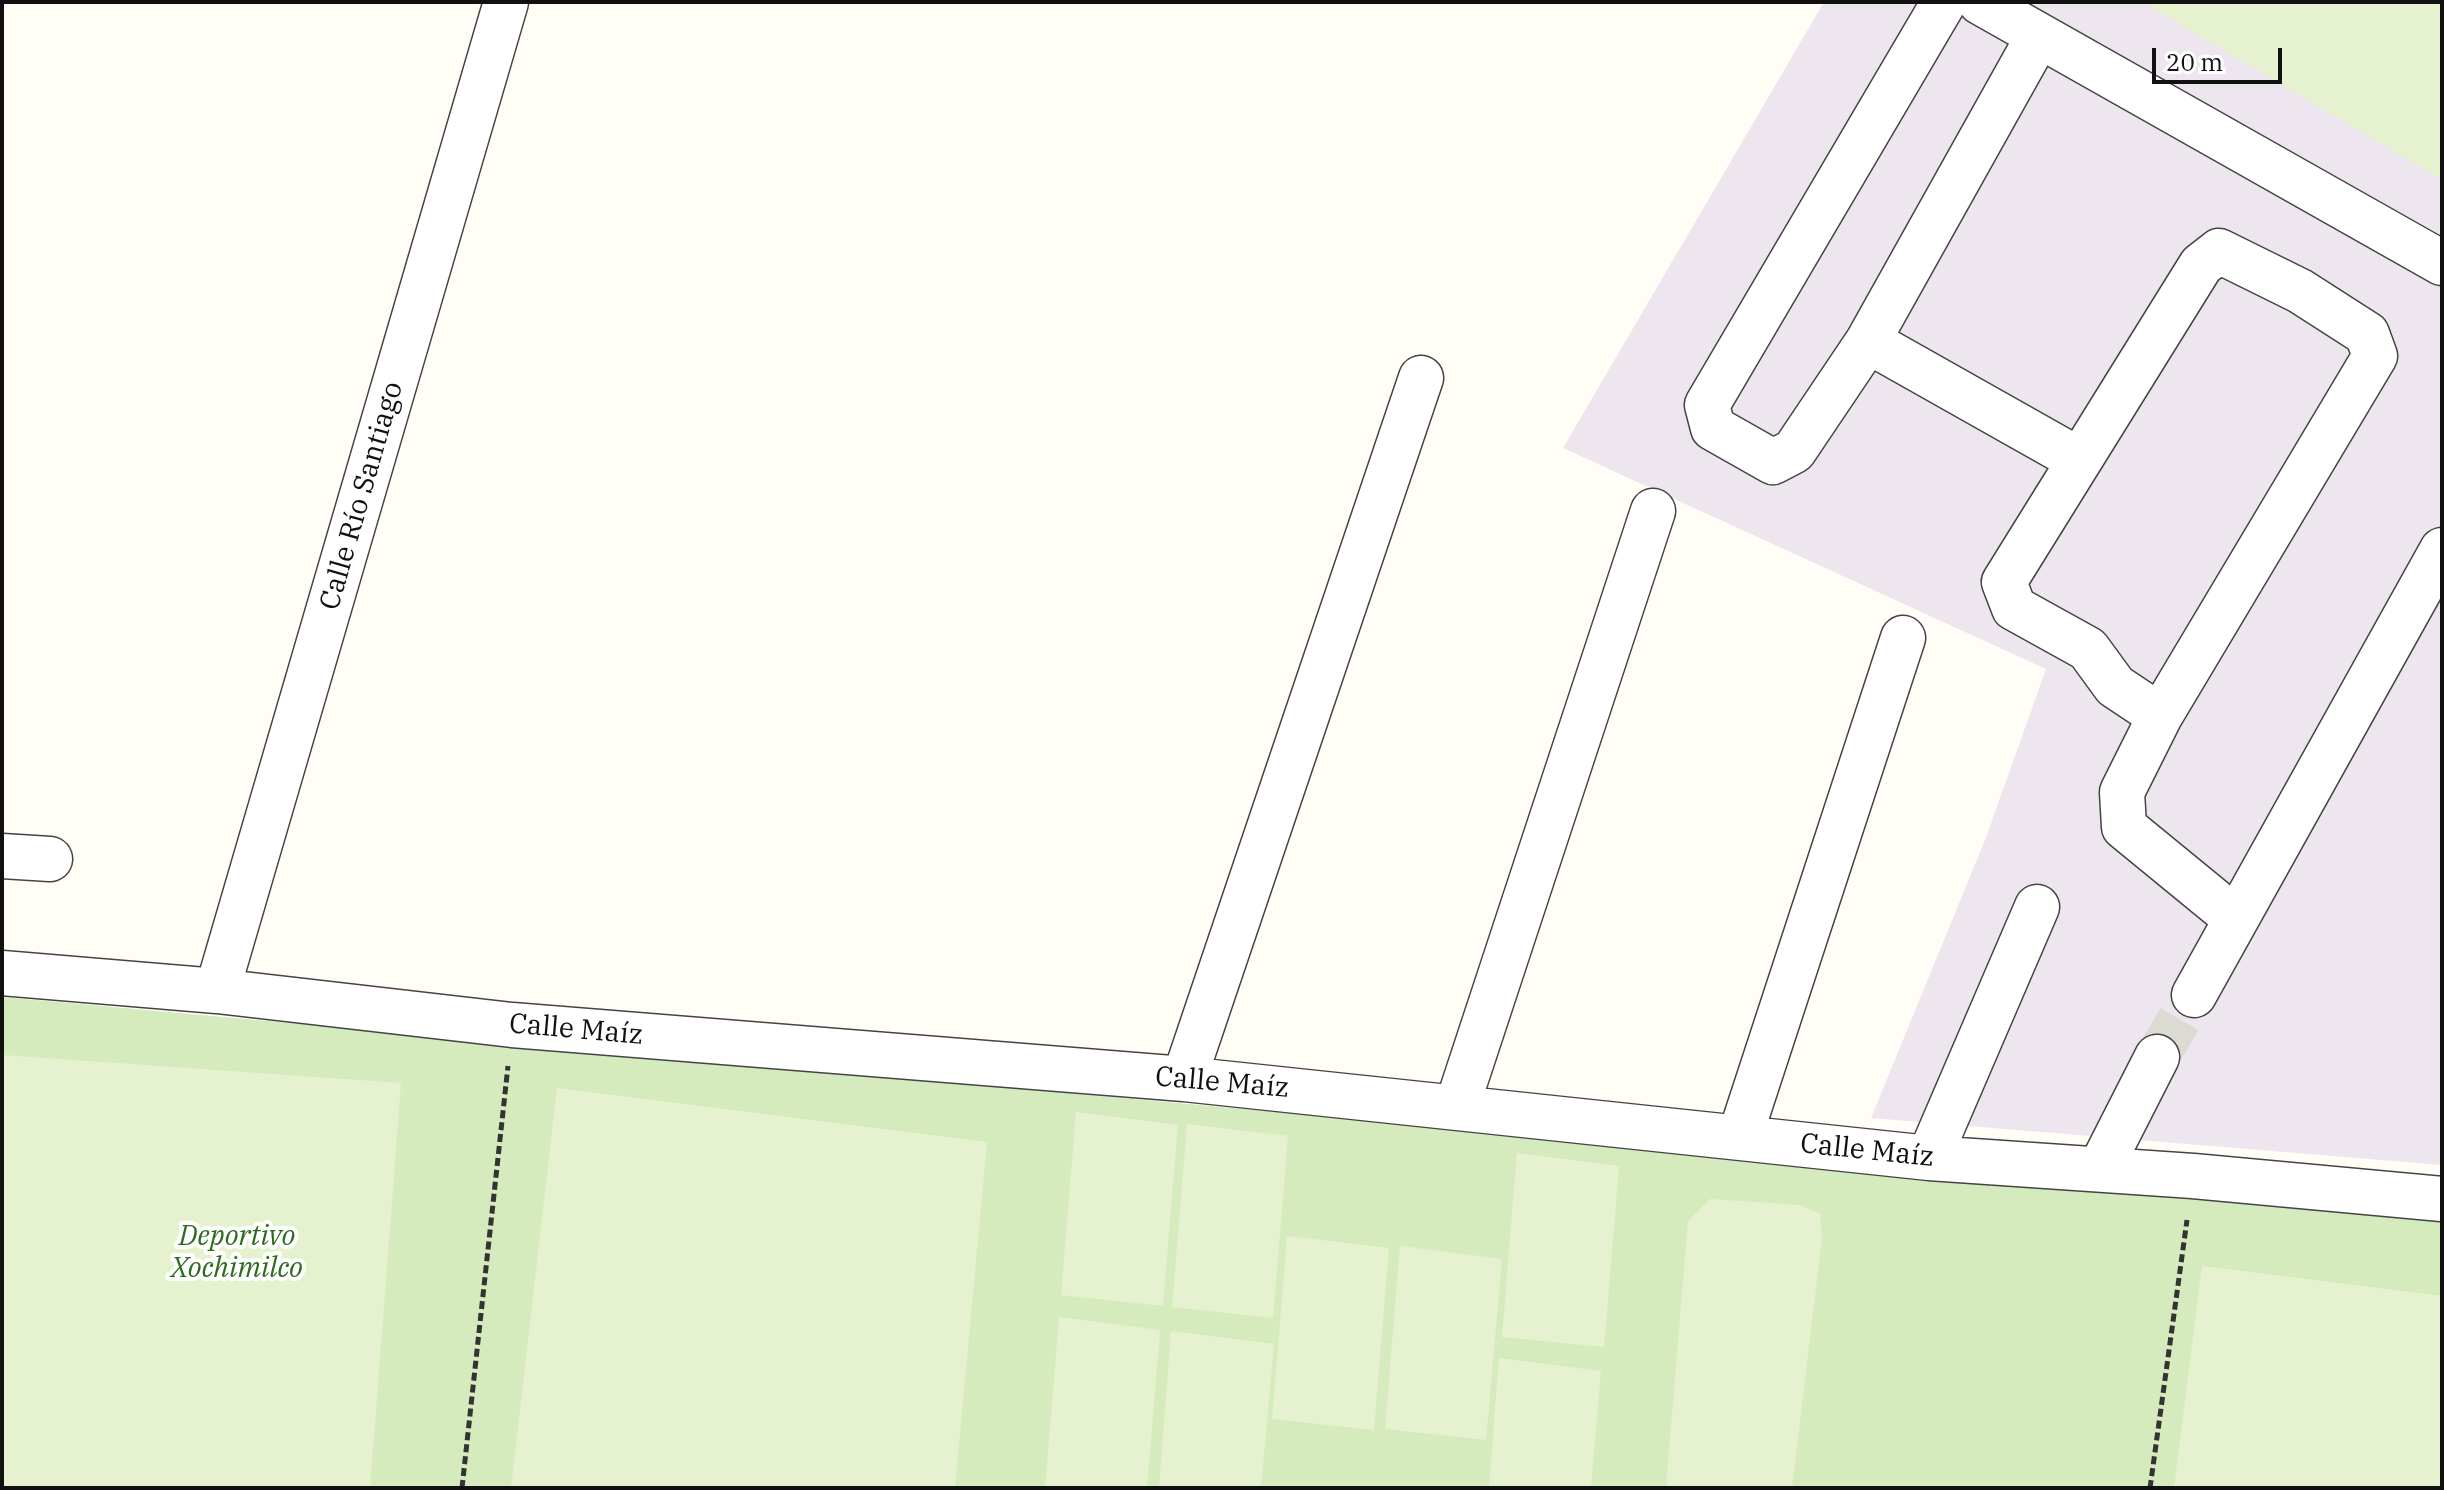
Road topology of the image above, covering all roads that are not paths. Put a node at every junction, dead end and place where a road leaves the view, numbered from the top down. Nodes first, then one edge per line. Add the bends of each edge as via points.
1 (506, 2) edge
2 (1944, 2) edge
3 (1980, 2) edge
4 (2038, 37) junction
5 (2442, 263) edge
6 (1868, 341) junction
7 (1421, 378) dead end
8 (2079, 460) junction
9 (1653, 511) dead end
10 (2442, 550) edge
11 (1903, 638) dead end
12 (2160, 716) junction
13 (2, 856) edge
14 (50, 859) dead end
15 (2037, 907) dead end
16 (2235, 918) junction
17 (2, 973) edge
18 (217, 991) junction
19 (2194, 995) tunnel mouth
20 (2157, 1057) tunnel mouth
21 (1184, 1079) junction
22 (1457, 1106) junction
23 (1740, 1136) junction
24 (1929, 1158) junction
25 (2100, 1169) junction
26 (2442, 1199) edge

1 - 18 street, Calle Río Santiago
2 - 6 street via 1707,405 1713,428 1773,462 1794,451
3 - 4 street
4 - 5 street
4 - 6 street
6 - 8 street
7 - 21 street
8 - 12 street via 2004,582 2014,608 2088,649 2115,686
8 - 12 street via 2201,265 2219,251 2300,291 2367,334 2375,356
9 - 22 street
10 - 16 street
11 - 23 street
12 - 16 street via 2122,792 2124,827
13 - 14 street
15 - 24 street
16 - 19 street
17 - 18 street, Calle Maíz
18 - 21 street, Calle Maíz via 512,1025
20 - 25 street
21 - 22 street, Calle Maíz
22 - 23 street, Calle Maíz
23 - 24 street, Calle Maíz
24 - 25 street, Calle Maíz
25 - 26 street, Calle Maíz

